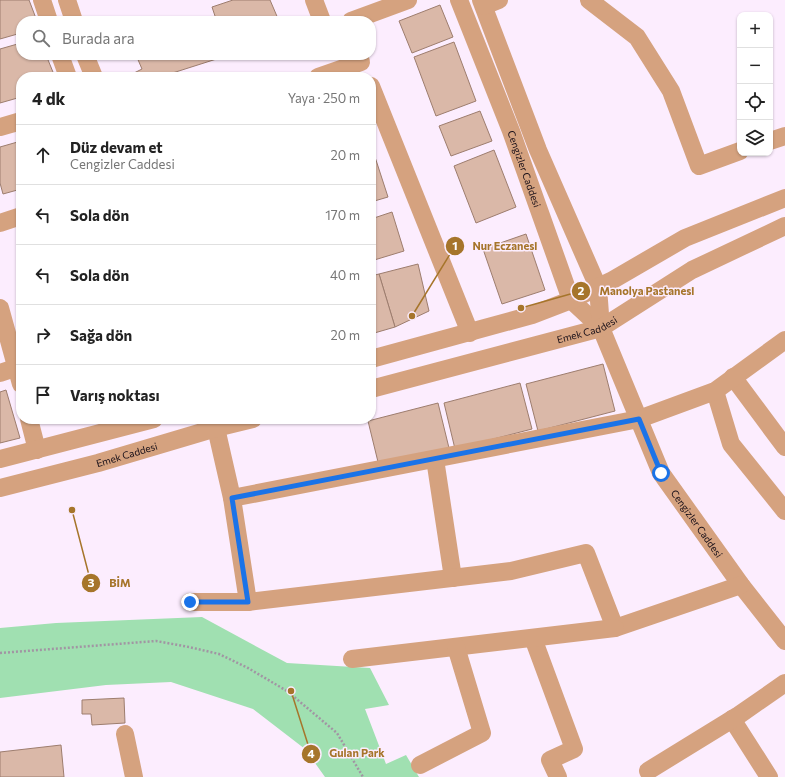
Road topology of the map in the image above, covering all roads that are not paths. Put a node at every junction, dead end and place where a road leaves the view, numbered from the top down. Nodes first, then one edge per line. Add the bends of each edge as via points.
1 (42, 0) edge
2 (67, 0) edge
3 (314, 0) edge
4 (408, 0) edge
5 (459, 0) edge
6 (589, 0) edge
7 (488, 2) edge
8 (47, 16) edge
9 (72, 16) edge
10 (320, 16) edge
11 (365, 16) edge
12 (62, 60) edge
13 (87, 60) edge
14 (336, 62) edge
15 (363, 65) edge
16 (66, 72) edge
17 (92, 72) edge
18 (324, 72) edge
19 (376, 98) edge
20 (16, 122) edge
21 (0, 127) edge
22 (785, 136) edge
23 (773, 140) edge
24 (737, 152) edge
25 (785, 198) edge
26 (16, 218) edge
27 (0, 223) edge
28 (785, 226) edge
29 (598, 286) junction
30 (571, 300) junction
31 (0, 308) edge
32 (602, 328) junction
33 (470, 333) junction
34 (785, 340) edge
35 (376, 358) edge
36 (16, 360) edge
37 (0, 373) edge
38 (16, 373) edge
39 (733, 377) junction
40 (376, 389) edge
41 (714, 391) junction
42 (639, 419) junction
43 (31, 424) edge
44 (135, 424) edge
45 (233, 424) edge
46 (216, 428) junction
47 (785, 447) edge
48 (37, 450) junction
49 (0, 459) edge
50 (435, 459) junction
51 (0, 488) edge
52 (232, 498) junction
53 (785, 511) edge
54 (453, 578) junction
55 (741, 585) junction
56 (190, 602) dead end
57 (248, 602) junction
58 (615, 628) junction
59 (533, 638) junction
60 (785, 641) edge
61 (456, 647) junction
62 (352, 659) dead end
63 (785, 683) edge
64 (732, 719) junction
65 (125, 734) dead end
66 (420, 765) dead end
67 (648, 770) dead end
68 (134, 777) edge
69 (558, 777) edge
70 (769, 777) edge

1 - 8 street
2 - 9 street
3 - 10 street
4 - 11 street
5 - 30 street, Cengizler Caddesi via 511,131
6 - 24 street via 637,37 671,91 699,166
7 - 29 street, Cengizler Caddesi via 538,150
12 - 16 street
13 - 17 street
14 - 15 street
14 - 18 street
19 - 33 street
20 - 21 street
22 - 23 street
25 - 29 street via 685,238
26 - 27 street
28 - 32 street, Emek Caddesi via 692,270
29 - 30 street
29 - 32 street, Cengizler Caddesi
30 - 32 street, Cengizler Caddesi
30 - 33 street via 532,315
31 - 36 street
32 - 40 street, Emek Caddesi
32 - 42 street, Cengizler Caddesi
33 - 35 street
34 - 39 street
37 - 38 street
39 - 41 street
39 - 47 street
41 - 42 street
41 - 53 street via 731,444
42 - 50 street
42 - 55 street, Cengizler Caddesi via 661,473
43 - 48 street
44 - 48 street
45 - 46 street, Emek Caddesi
46 - 51 street, Emek Caddesi via 98,463
46 - 52 street
48 - 49 street
50 - 52 street
50 - 54 street
52 - 57 street
54 - 57 street
54 - 58 street via 511,572 586,553
55 - 58 street
55 - 60 street, Cengizler Caddesi
56 - 57 street
58 - 59 street
59 - 61 street
59 - 69 street via 574,749 550,760
61 - 62 street
61 - 66 street via 482,733
63 - 64 street
64 - 67 street
64 - 70 street
65 - 68 street

